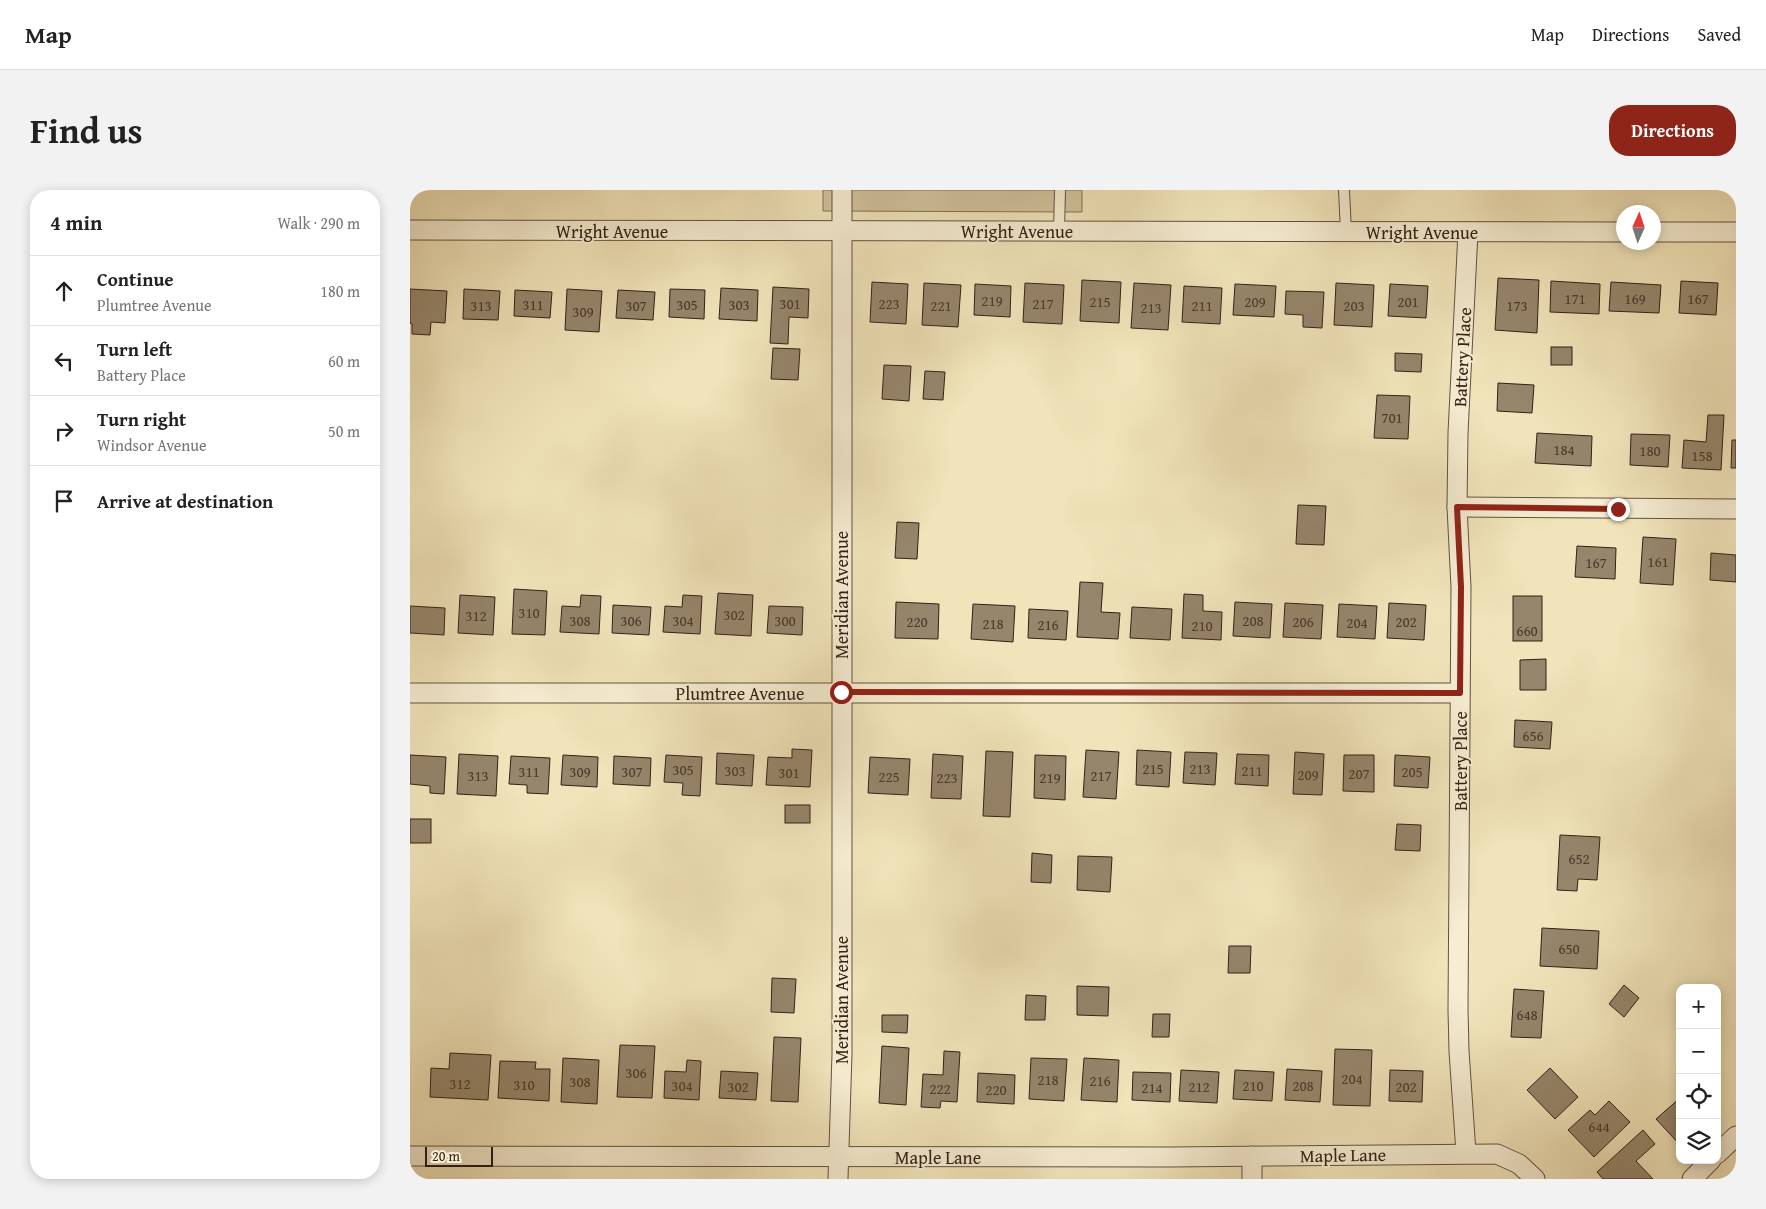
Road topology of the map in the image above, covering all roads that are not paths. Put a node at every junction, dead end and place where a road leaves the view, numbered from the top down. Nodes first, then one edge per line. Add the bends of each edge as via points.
1 (842, 190) edge
2 (1060, 190) edge
3 (1344, 190) edge
4 (410, 230) edge
5 (842, 231) junction
6 (1059, 231) junction
7 (1346, 232) junction
8 (1468, 232) junction
9 (1616, 232) edge
10 (1661, 232) edge
11 (1736, 232) edge
12 (1457, 507) junction
13 (1736, 509) edge
14 (841, 692) junction
15 (410, 693) edge
16 (1460, 693) junction
17 (1736, 1136) edge
18 (1721, 1150) edge
19 (1466, 1154) junction
20 (410, 1156) edge
21 (1252, 1156) junction
22 (838, 1157) junction
23 (1707, 1164) edge
24 (838, 1179) edge
25 (1252, 1179) edge
26 (1535, 1179) edge
27 (1692, 1179) edge

1 - 5 street, Meridian Avenue
2 - 6 lane
3 - 7 lane
4 - 5 street, Wright Avenue
5 - 6 street, Wright Avenue
5 - 14 street, Meridian Avenue
6 - 7 street, Wright Avenue
7 - 8 street, Wright Avenue
8 - 9 street, Wright Avenue
8 - 12 street, Battery Place
10 - 11 street
12 - 13 street
12 - 16 street, Battery Place via 1461,587
14 - 15 street, Plumtree Avenue
14 - 16 street, Plumtree Avenue
14 - 22 street, Meridian Avenue via 842,1054
16 - 19 street, Battery Place via 1458,1010
17 - 18 street
19 - 21 street, Maple Lane
19 - 26 street via 1497,1154 1519,1164
20 - 22 street, Maple Lane
21 - 22 street, Maple Lane
21 - 25 street
22 - 24 street, Meridian Avenue
23 - 27 street

